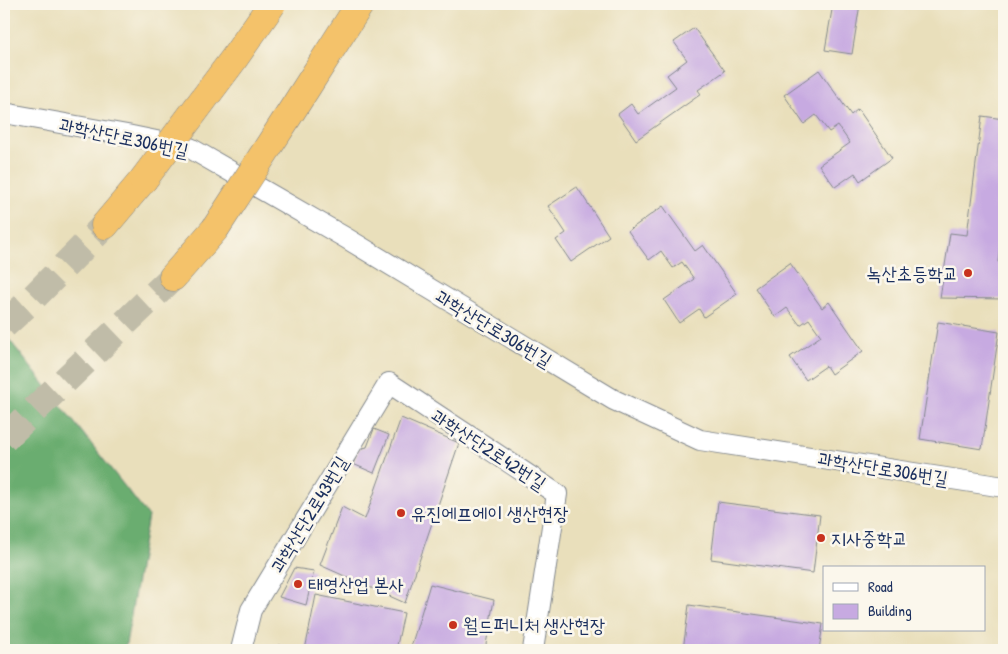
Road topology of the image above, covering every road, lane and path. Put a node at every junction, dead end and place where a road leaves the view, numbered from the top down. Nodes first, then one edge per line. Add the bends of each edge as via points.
1 (272, 4) edge
2 (360, 4) edge
3 (4, 113) edge
4 (105, 225) tunnel mouth
5 (173, 277) tunnel mouth
6 (389, 384) joint
7 (1004, 487) edge
8 (241, 650) edge
9 (533, 650) edge

1 - 4 highway, bridge via 143,180
2 - 5 highway, bridge via 215,229
3 - 7 street, 과학산단로306번길 via 190,148 614,400 700,440
6 - 8 street, 과학산단2로43번길 via 251,610
6 - 9 street, 과학산단2로42번길 via 557,494

